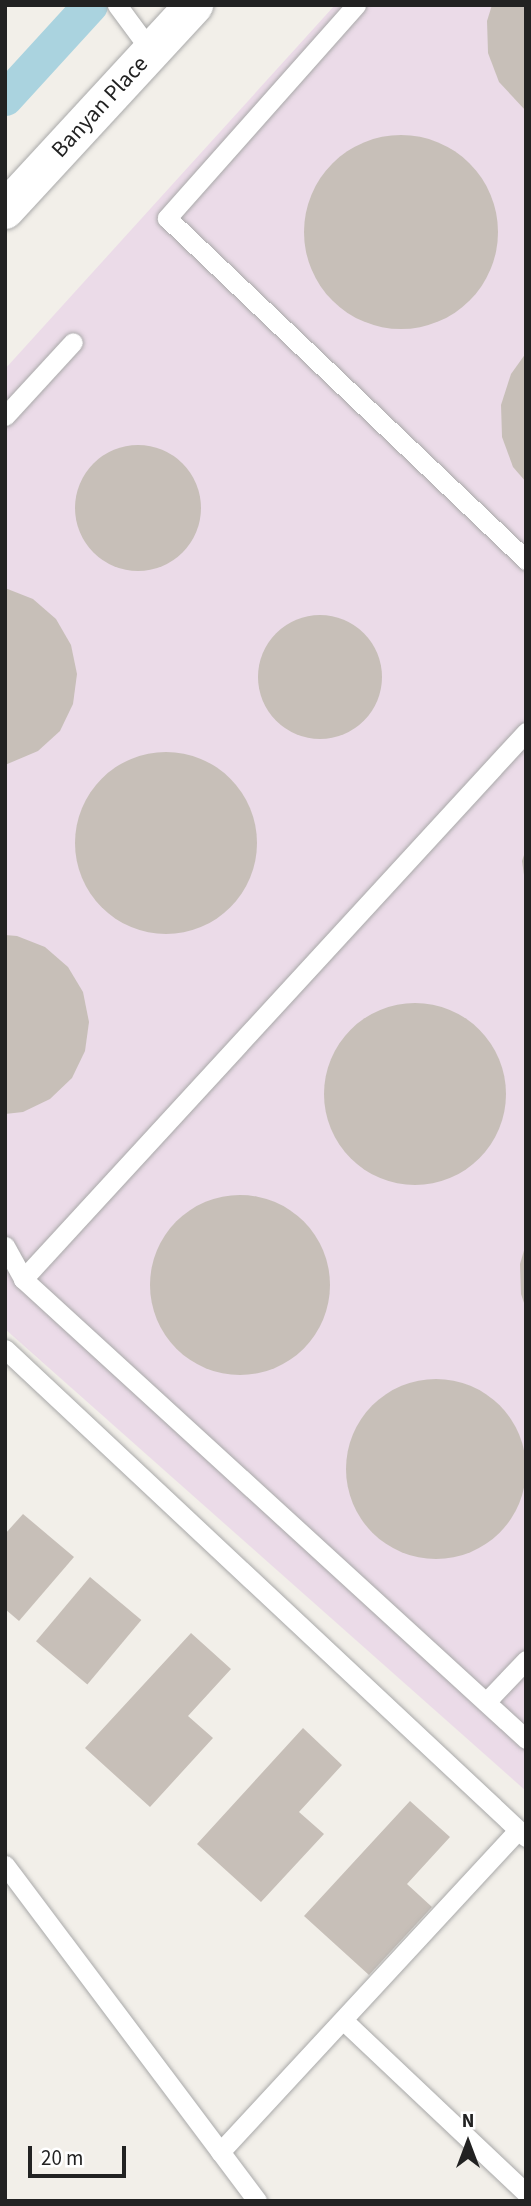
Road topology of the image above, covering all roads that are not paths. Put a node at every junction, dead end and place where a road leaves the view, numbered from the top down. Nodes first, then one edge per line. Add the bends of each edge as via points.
1 (194, 5) edge
2 (356, 5) edge
3 (123, 13) edge
4 (151, 51) junction
5 (5, 210) edge
6 (73, 342) dead end
7 (5, 416) edge
8 (526, 560) edge
9 (526, 732) edge
10 (5, 1246) edge
11 (23, 1279) junction
12 (5, 1349) edge
13 (526, 1660) edge
14 (486, 1702) junction
15 (526, 1739) edge
16 (522, 1834) edge
17 (5, 1865) edge
18 (343, 2020) junction
19 (220, 2152) junction
20 (526, 2193) edge
21 (257, 2201) edge

1 - 4 street, Banyan Place
2 - 8 lane via 167,218
3 - 4 lane
4 - 5 street, Banyan Place
6 - 7 lane
9 - 11 lane
10 - 11 lane
11 - 14 lane
12 - 16 lane
13 - 14 lane
14 - 15 lane
16 - 18 lane
17 - 19 lane
18 - 19 lane
18 - 20 lane
19 - 21 lane

